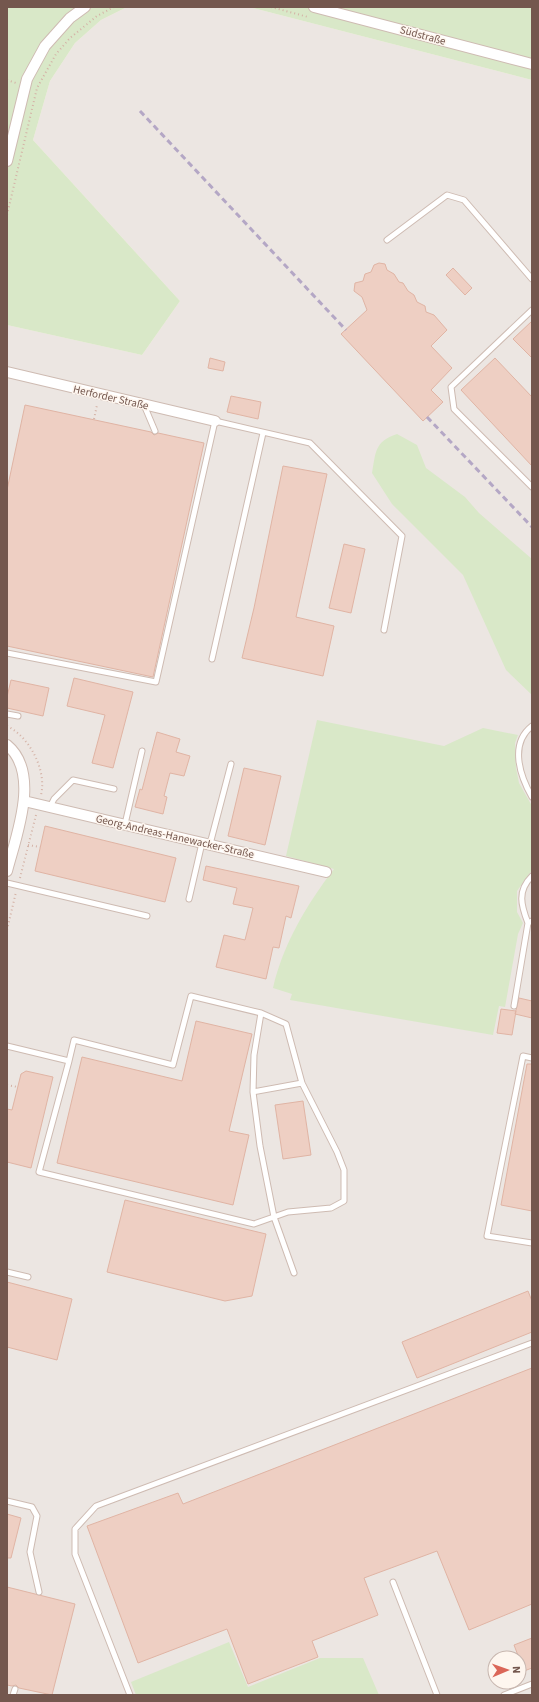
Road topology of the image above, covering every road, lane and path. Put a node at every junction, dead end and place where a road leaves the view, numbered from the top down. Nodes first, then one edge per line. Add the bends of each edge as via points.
1 (86, 7) edge
2 (114, 7) edge
3 (314, 7) edge
4 (532, 64) edge
5 (7, 161) edge
6 (7, 215) edge
7 (387, 240) dead end
8 (532, 279) edge
9 (532, 310) edge
10 (7, 372) edge
11 (100, 394) junction
12 (144, 405) junction
13 (94, 419) dead end
14 (215, 421) junction
15 (155, 431) dead end
16 (263, 433) junction
17 (532, 487) edge
18 (384, 630) dead end
19 (7, 653) edge
20 (212, 659) dead end
21 (7, 714) edge
22 (18, 716) dead end
23 (532, 726) edge
24 (7, 745) edge
25 (142, 751) dead end
26 (231, 764) dead end
27 (114, 789) dead end
28 (532, 797) edge
29 (24, 800) junction
30 (50, 807) junction
31 (125, 824) junction
32 (206, 843) junction
33 (28, 845) dead end
34 (40, 847) dead end
35 (7, 871) edge
36 (326, 872) dead end
37 (532, 876) edge
38 (7, 883) edge
39 (189, 899) dead end
40 (147, 916) dead end
41 (530, 922) edge
42 (514, 1006) dead end
43 (261, 1014) junction
44 (7, 1046) edge
45 (532, 1058) edge
46 (69, 1061) junction
47 (302, 1083) junction
48 (7, 1085) edge
49 (18, 1087) dead end
50 (253, 1092) junction
51 (274, 1217) junction
52 (532, 1243) edge
53 (7, 1272) edge
54 (294, 1273) dead end
55 (28, 1277) dead end
56 (532, 1343) edge
57 (7, 1501) edge
58 (393, 1582) dead end
59 (39, 1592) dead end
60 (532, 1684) edge
61 (15, 1689) dead end
62 (13, 1695) edge
63 (130, 1695) edge
64 (436, 1695) edge
65 (504, 1695) edge

1 - 5 street via 70,18 45,46 27,79
2 - 6 path via 97,16 70,38 56,54 38,88
3 - 4 street, Südstraße
7 - 8 lane via 447,195 464,200
9 - 17 lane via 451,386 454,409
10 - 11 street, Herforder Straße
11 - 12 street, Herforder Straße
11 - 13 path
12 - 14 street, Herforder Straße
12 - 15 lane
14 - 16 lane
14 - 19 lane via 156,682
16 - 18 lane via 310,443 402,536
16 - 20 lane
21 - 22 lane
23 - 28 lane via 525,731 518,751 519,767
24 - 29 street via 13,750 21,765
25 - 31 lane
26 - 32 lane
27 - 30 lane via 73,780 54,799
29 - 30 street, Georg-Andreas-Hanewacker-Straße
29 - 35 street
30 - 31 street, Georg-Andreas-Hanewacker-Straße
31 - 32 street, Georg-Andreas-Hanewacker-Straße
32 - 36 street, Georg-Andreas-Hanewacker-Straße
32 - 39 lane
33 - 34 path
37 - 41 lane via 521,892 523,909
38 - 40 lane
41 - 42 lane
43 - 46 lane via 191,996 173,1064 74,1040
43 - 47 lane via 286,1024
43 - 50 lane via 254,1055
44 - 46 lane
45 - 52 lane via 523,1056 487,1236
46 - 51 lane via 39,1172 254,1224
47 - 50 lane
47 - 51 lane via 342,1164 344,1201 332,1208 288,1212
48 - 49 path
50 - 51 lane via 260,1146
51 - 54 lane
53 - 55 lane
56 - 63 lane via 96,1506 75,1529 75,1554
57 - 59 lane via 32,1506 37,1516 30,1552
58 - 64 lane
60 - 65 lane
61 - 62 lane

